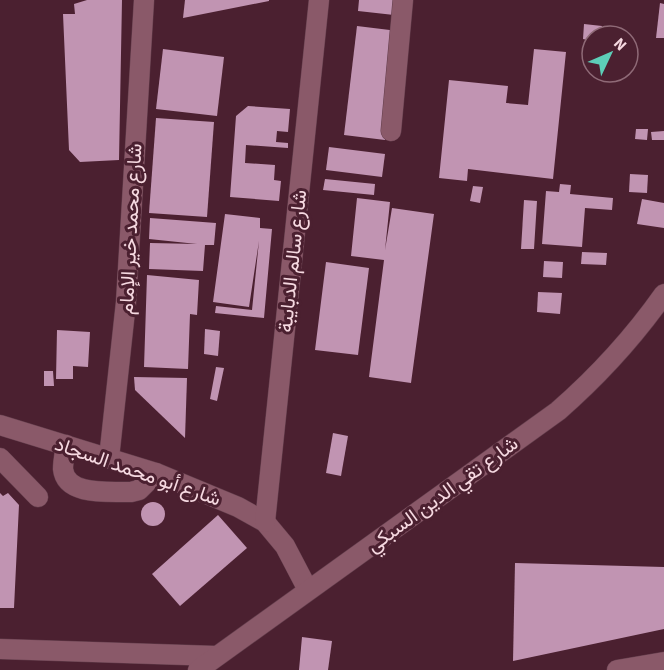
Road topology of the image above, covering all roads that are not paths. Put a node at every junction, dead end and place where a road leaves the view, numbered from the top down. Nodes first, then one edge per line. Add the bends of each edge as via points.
1 (144, 0) edge
2 (319, 0) edge
3 (403, 0) edge
4 (391, 131) dead end
5 (664, 294) edge
6 (0, 425) edge
7 (66, 445) junction
8 (0, 458) edge
9 (109, 458) junction
10 (156, 473) junction
11 (38, 497) dead end
12 (265, 522) junction
13 (308, 590) junction
14 (0, 649) edge
15 (216, 656) junction
16 (664, 662) edge
17 (198, 670) edge
18 (617, 670) edge

1 - 9 street, شارع محمد خير الإمام via 126,302
2 - 12 street, شارع سالم الدبايبة
3 - 4 street
5 - 13 street, شارع تقي الدين السبكي via 621,350 558,411
6 - 7 street, شارع أبو محمد السجاد
7 - 9 street, شارع أبو محمد السجاد
7 - 10 street via 63,471 69,483 79,489 131,492 139,490
8 - 11 street
9 - 10 street, شارع أبو محمد السجاد
10 - 12 street, شارع أبو محمد السجاد via 203,490
12 - 13 street, شارع أبو محمد السجاد via 285,546
13 - 15 street, شارع تقي الدين السبكي
14 - 15 street
15 - 17 street, شارع تقي الدين السبكي
16 - 18 street

